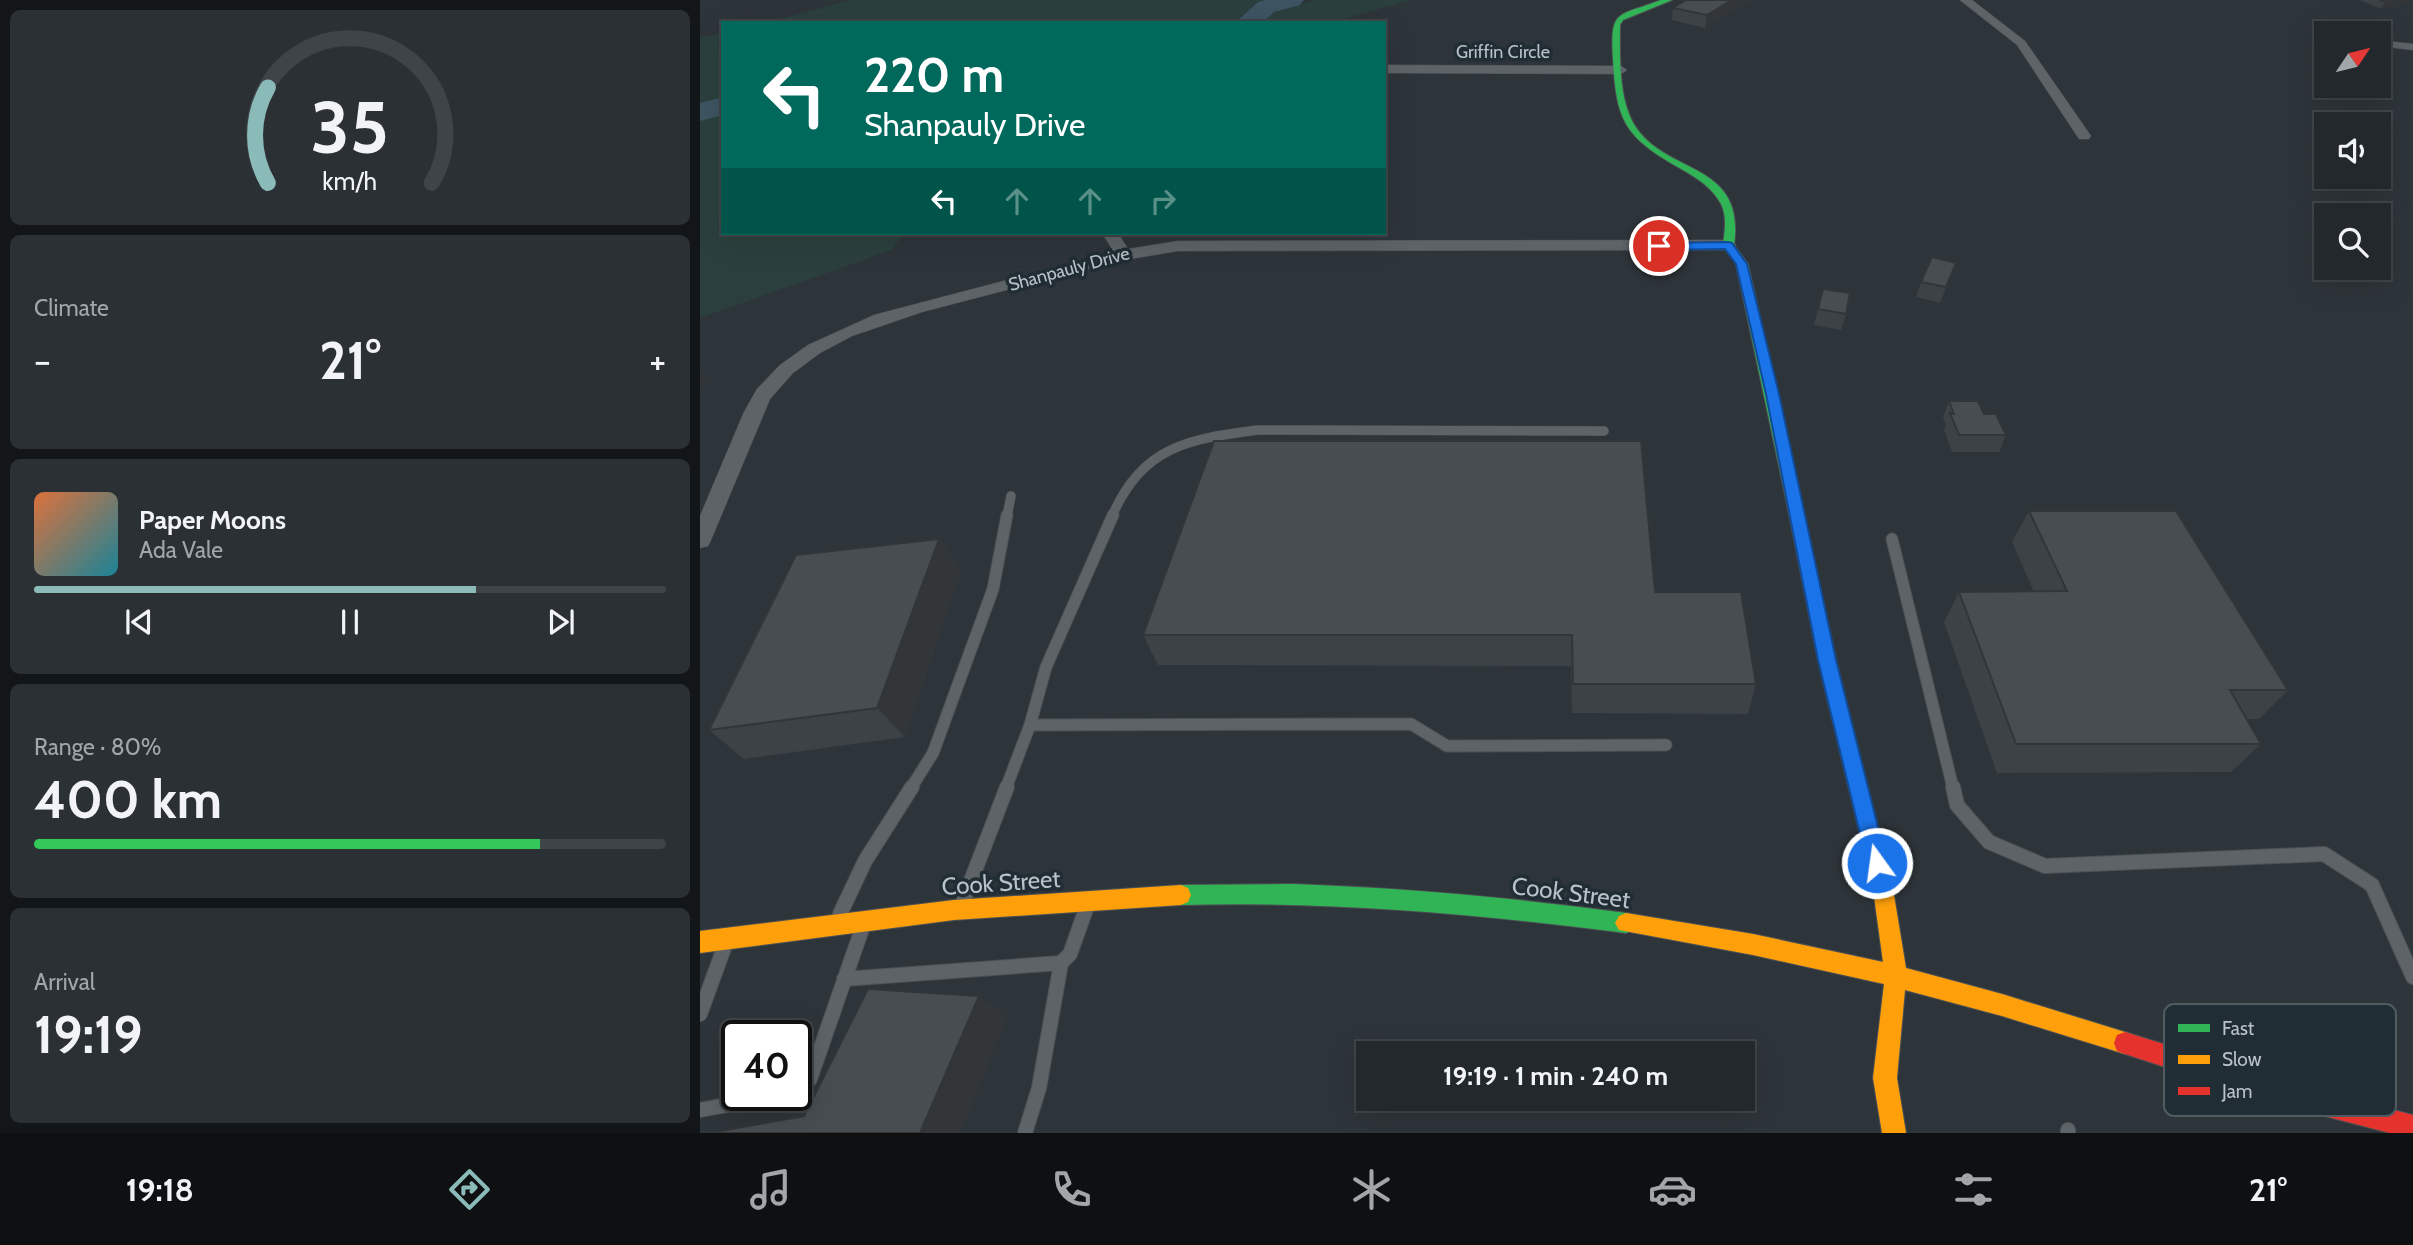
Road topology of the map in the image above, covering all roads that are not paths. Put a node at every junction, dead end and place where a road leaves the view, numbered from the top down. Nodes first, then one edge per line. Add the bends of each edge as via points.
1 (1668, 0) edge
2 (1965, 0) edge
3 (2391, 44) edge
4 (2413, 47) edge
5 (1386, 69) edge
6 (1621, 70) junction
7 (2084, 136) dead end
8 (1111, 235) edge
9 (1728, 245) junction
10 (1123, 254) junction
11 (1604, 431) dead end
12 (1012, 496) dead end
13 (700, 540) edge
14 (1892, 540) dead end
15 (1030, 725) junction
16 (1666, 745) dead end
17 (1089, 900) junction
18 (961, 908) junction
19 (865, 919) junction
20 (836, 922) junction
21 (728, 938) junction
22 (700, 942) edge
23 (1061, 962) junction
24 (1896, 974) junction
25 (2413, 977) edge
26 (845, 979) junction
27 (700, 1014) edge
28 (2164, 1054) edge
29 (812, 1073) edge
30 (721, 1107) edge
31 (700, 1111) edge
32 (2372, 1116) edge
33 (2413, 1127) edge
34 (1026, 1133) edge
35 (1894, 1133) edge

1 - 6 street via 1620,18 1615,25
2 - 7 street via 2021,43
3 - 4 street
5 - 6 street, Griffin Circle
6 - 9 street via 1632,130 1721,197 1731,216
8 - 10 street
9 - 10 street, Shanpauly Drive via 1178,246
9 - 24 street via 1745,276 1827,660 1883,889
10 - 13 street, Shanpauly Drive via 870,324 805,356 780,374 762,396
11 - 15 lane via 1258,430 1202,437 1150,460 1124,489 1046,667
12 - 20 lane via 993,589 933,753 865,860
14 - 25 lane via 1957,805 1989,842 2045,866 2324,854 2372,885
15 - 16 lane via 1411,723 1447,746
15 - 18 lane
17 - 18 street, Cook Street
17 - 23 lane via 1070,954
17 - 24 street, Cook Street via 1383,896 1689,932
18 - 19 street, Cook Street
19 - 20 street, Cook Street
19 - 26 lane
20 - 21 street, Cook Street
21 - 22 street, Cook Street
21 - 27 lane
23 - 26 lane
23 - 34 lane via 1039,1088
24 - 28 street, Cook Street
24 - 35 street via 1885,1078
26 - 29 lane
30 - 31 lane
32 - 33 street, Cook Street

